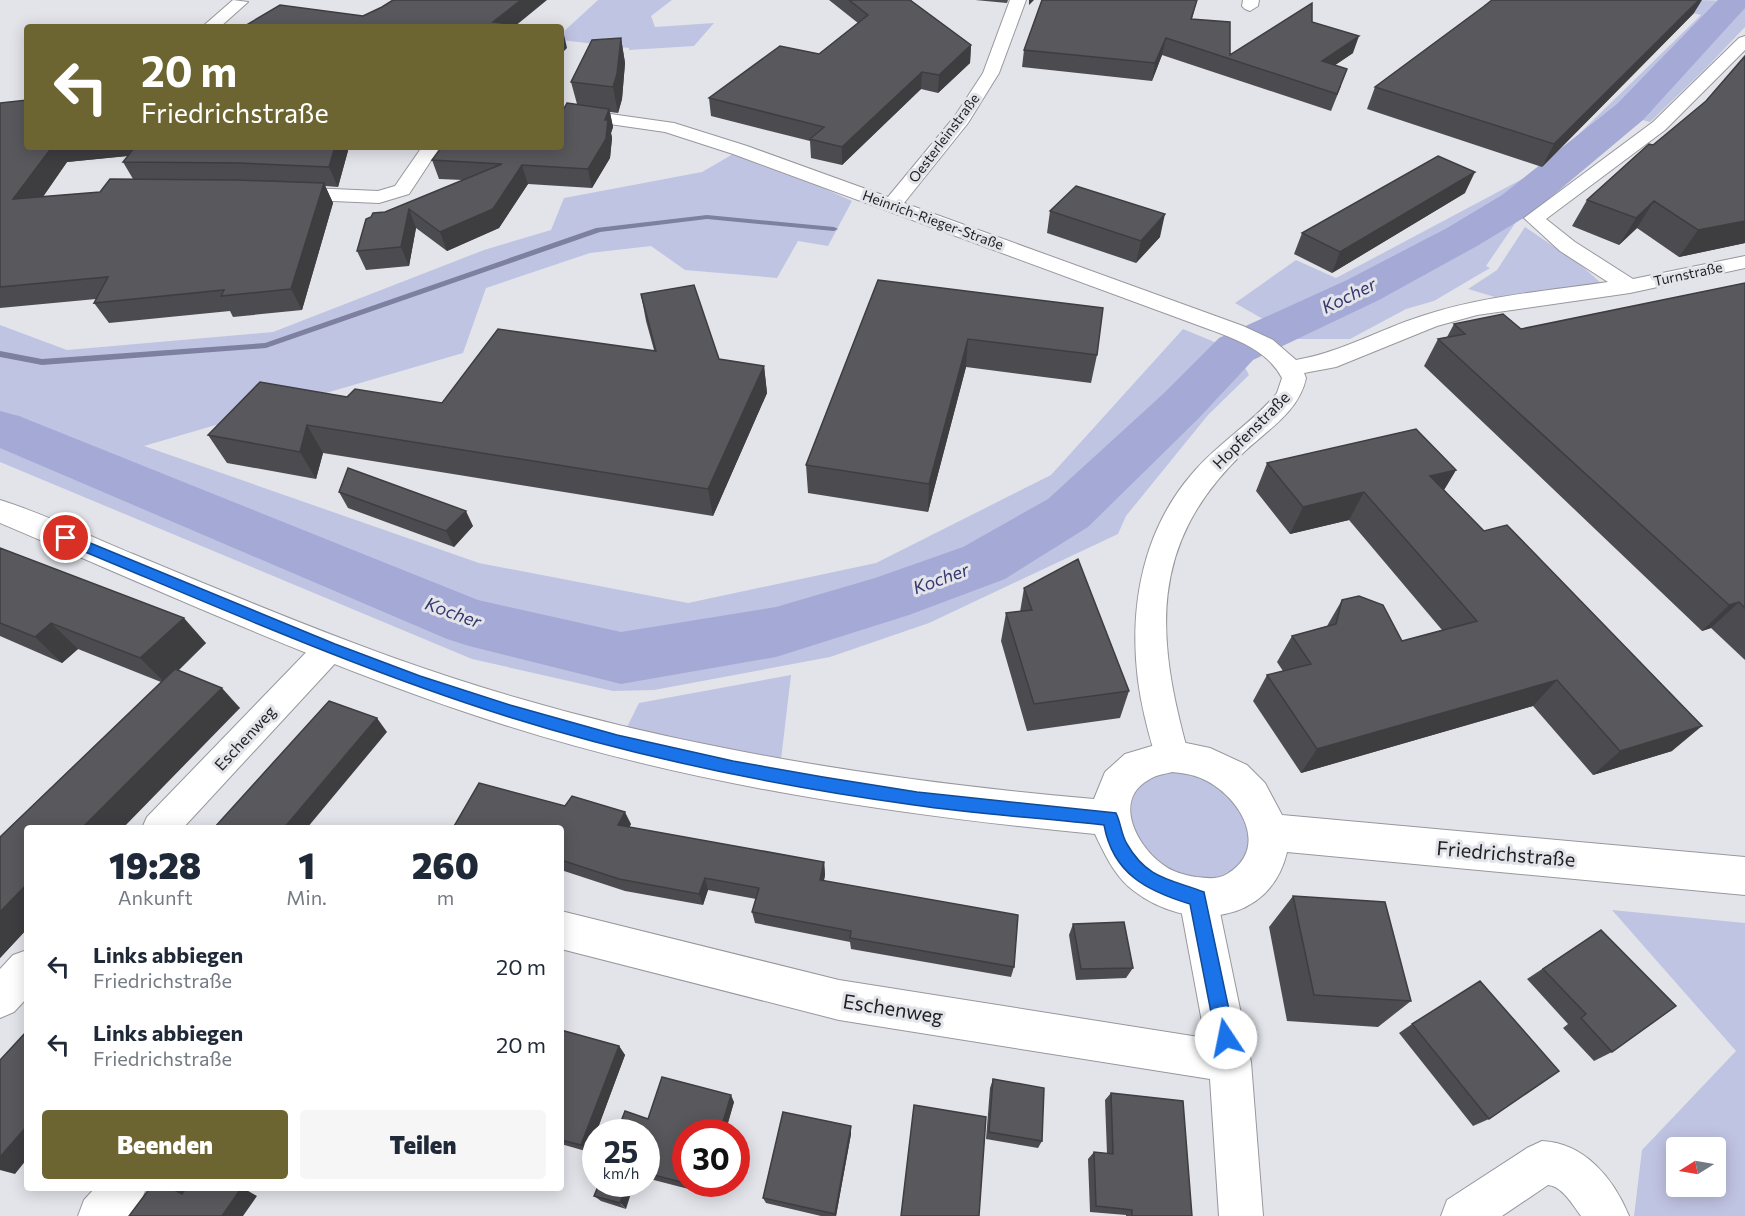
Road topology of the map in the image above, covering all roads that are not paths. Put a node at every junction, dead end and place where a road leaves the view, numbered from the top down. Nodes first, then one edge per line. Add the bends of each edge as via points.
1 (1018, 0) edge
2 (242, 1) edge
3 (214, 24) edge
4 (1745, 41) edge
5 (564, 112) edge
6 (429, 150) edge
7 (271, 192) edge
8 (892, 205) junction
9 (1745, 262) edge
10 (1630, 286) junction
11 (1282, 359) junction
12 (0, 511) edge
13 (330, 648) junction
14 (1172, 756) junction
15 (1110, 818) junction
16 (163, 825) edge
17 (1268, 832) junction
18 (1745, 876) edge
19 (1198, 898) junction
20 (564, 931) edge
21 (24, 972) edge
22 (0, 998) edge
23 (1230, 1062) junction
24 (121, 1191) edge
25 (100, 1216) edge
26 (1241, 1216) edge
27 (1462, 1216) edge
28 (1607, 1216) edge

1 - 8 street, Oesterleinstraße via 991,73 962,119
2 - 3 street
4 - 10 street via 1728,70 1534,218 1549,234
5 - 8 street, Heinrich-Rieger-Straße via 668,127
6 - 7 street via 402,190 379,197
8 - 11 street, Heinrich-Rieger-Straße via 1191,314
9 - 10 street, Turnstraße
10 - 11 street, Hopfenstraße via 1475,308 1430,321 1328,362
11 - 14 street, Hopfenstraße via 1294,378 1289,395 1197,485 1180,510 1159,562 1152,601 1151,645 1157,697
12 - 13 main road
13 - 15 main road via 510,711 617,741 733,767 917,799
13 - 16 street, Eschenweg
14 - 15 main road via 1144,761 1123,777 1111,802
14 - 17 main road via 1198,759 1236,780 1257,804
15 - 19 main road via 1121,850 1145,877 1161,887
17 - 18 main road, Friedrichstraße
17 - 19 main road via 1265,859 1251,881 1228,895
19 - 23 street
20 - 23 street, Eschenweg via 839,1000
21 - 22 street
23 - 26 street
24 - 25 street
27 - 28 street via 1542,1162 1560,1165 1580,1178

